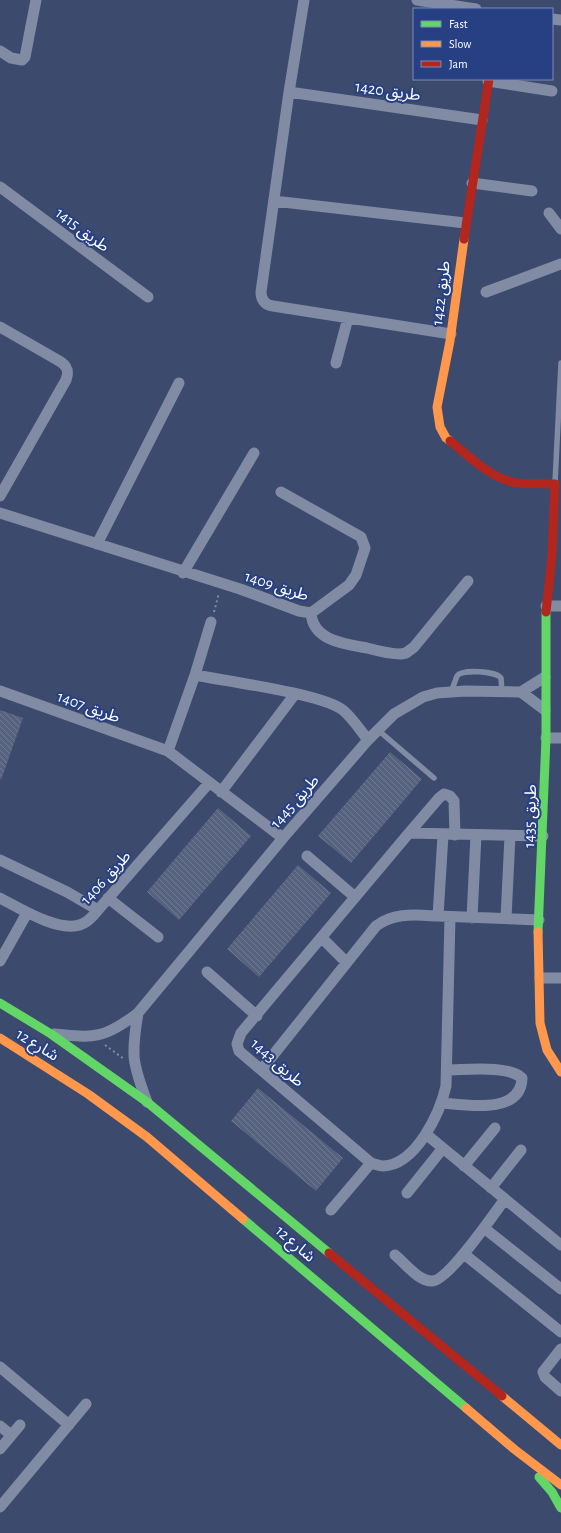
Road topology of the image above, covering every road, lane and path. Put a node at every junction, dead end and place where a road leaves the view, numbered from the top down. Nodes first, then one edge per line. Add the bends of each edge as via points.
1 (36, 0) edge
2 (304, 0) edge
3 (417, 0) edge
4 (469, 8) edge
5 (0, 50) edge
6 (488, 80) edge
7 (552, 91) dead end
8 (289, 92) junction
9 (482, 120) junction
10 (472, 183) junction
11 (0, 187) edge
12 (532, 191) dead end
13 (274, 201) junction
14 (549, 213) dead end
15 (465, 223) junction
16 (561, 228) edge
17 (561, 264) edge
18 (486, 292) dead end
19 (148, 297) dead end
20 (348, 318) junction
21 (0, 327) edge
22 (451, 334) junction
23 (336, 363) dead end
24 (561, 364) edge
25 (179, 383) dead end
26 (254, 453) dead end
27 (555, 484) junction
28 (281, 492) dead end
29 (0, 496) edge
30 (0, 513) edge
31 (97, 544) junction
32 (183, 573) junction
33 (468, 581) dead end
34 (222, 584) junction
35 (546, 606) junction
36 (561, 606) edge
37 (311, 613) junction
38 (211, 622) joint
39 (195, 675) junction
40 (544, 677) junction
41 (0, 692) edge
42 (450, 692) junction
43 (502, 692) junction
44 (521, 692) junction
45 (295, 694) junction
46 (545, 710) junction
47 (378, 730) junction
48 (546, 738) junction
49 (561, 738) edge
50 (368, 740) junction
51 (168, 751) junction
52 (434, 778) dead end
53 (209, 783) junction
54 (221, 792) junction
55 (408, 833) junction
56 (443, 835) junction
57 (455, 835) junction
58 (476, 835) junction
59 (510, 836) junction
60 (543, 836) junction
61 (283, 838) junction
62 (307, 856) dead end
63 (0, 860) edge
64 (355, 897) junction
65 (0, 898) edge
66 (108, 898) junction
67 (98, 910) junction
68 (27, 913) junction
69 (438, 916) junction
70 (450, 917) junction
71 (472, 918) junction
72 (506, 918) junction
73 (539, 920) junction
74 (158, 937) dead end
75 (322, 938) junction
76 (0, 961) edge
77 (346, 962) junction
78 (207, 972) dead end
79 (540, 978) junction
80 (561, 978) edge
81 (0, 1003) edge
82 (138, 1013) junction
83 (257, 1016) junction
84 (51, 1034) junction
85 (94, 1037) junction
86 (0, 1038) edge
87 (134, 1068) junction
88 (262, 1069) junction
89 (447, 1070) junction
90 (561, 1072) edge
91 (147, 1102) junction
92 (442, 1103) junction
93 (495, 1128) dead end
94 (427, 1135) junction
95 (442, 1148) junction
96 (521, 1150) dead end
97 (371, 1163) junction
98 (464, 1166) junction
99 (491, 1188) junction
100 (407, 1193) dead end
101 (505, 1199) junction
102 (331, 1210) dead end
103 (484, 1228) junction
104 (560, 1244) edge
105 (464, 1254) junction
106 (395, 1255) dead end
107 (561, 1289) edge
108 (561, 1332) edge
109 (561, 1349) edge
110 (0, 1367) edge
111 (561, 1391) edge
112 (86, 1404) dead end
113 (69, 1424) junction
114 (20, 1425) dead end
115 (0, 1426) edge
116 (11, 1435) junction
117 (561, 1445) edge
118 (0, 1449) edge
119 (514, 1449) junction
120 (561, 1485) edge
121 (0, 1507) edge
122 (561, 1508) edge

1 - 5 street via 25,57 17,60
2 - 8 street
3 - 4 street
6 - 7 street
6 - 9 street, طريق 1422
8 - 9 street, طريق 1420
8 - 13 street
9 - 10 street, طريق 1422
10 - 12 street
10 - 15 street, طريق 1422
11 - 19 street, طريق 1415
13 - 15 street
13 - 20 street via 262,300 269,305
14 - 16 street
15 - 22 street, طريق 1422
17 - 18 street
20 - 22 street
20 - 23 street
21 - 29 street via 61,362 68,372 66,380
22 - 27 street, طريق 1422 via 437,407 441,431 446,438 491,473 514,482
24 - 27 lane
25 - 31 street
26 - 32 street
27 - 35 street, طريق 1435 via 552,556
28 - 37 street, طريق 1409 via 361,537 365,548 361,564 349,585
30 - 31 street, طريق 1409
31 - 32 street, طريق 1409
32 - 34 street, طريق 1409
33 - 37 street via 414,647 406,653 330,640 316,630
34 - 37 street, طريق 1409
34 - 38 path
35 - 36 street
35 - 40 street, طريق 1435
38 - 39 street
39 - 45 street
39 - 51 street
40 - 44 street
40 - 46 street, طريق 1435
41 - 51 street, طريق 1407
42 - 43 street, طريق 1445
42 - 43 lane via 456,676 464,672 497,674 501,678
42 - 47 street, طريق 1445 via 423,697 394,714
43 - 44 street, طريق 1445
44 - 46 street
45 - 50 street via 321,700 344,711
45 - 54 street
46 - 48 street, طريق 1435
47 - 50 street, طريق 1445
47 - 52 lane
48 - 49 street
48 - 60 street, طريق 1435
50 - 61 street, طريق 1445
51 - 53 street, طريق 1407
53 - 54 street, طريق 1407
53 - 66 street, طريق 1406
54 - 61 street, طريق 1407
55 - 56 street
55 - 57 street, طريق 1443 via 444,794 454,801
55 - 64 street, طريق 1443
56 - 57 street
56 - 69 street
57 - 58 street
58 - 59 street
58 - 71 street
59 - 60 street
59 - 72 street
60 - 73 street, طريق 1435
61 - 82 street, طريق 1445
62 - 64 street
63 - 67 street
64 - 75 street, طريق 1443
65 - 68 street, طريق 1406
66 - 67 street, طريق 1406
66 - 74 street
67 - 68 street, طريق 1406 via 82,925 72,926 63,926
68 - 76 street
69 - 70 street
69 - 77 street via 399,916 385,919
70 - 71 street
70 - 89 street
71 - 72 street
72 - 73 street
73 - 79 street, طريق 1435
75 - 77 street
75 - 83 street, طريق 1443
77 - 88 street
78 - 83 street
79 - 80 street
79 - 90 street, طريق 1435 via 540,1022 547,1050
81 - 84 street, شارع 12
82 - 85 street, طريق 1445 via 117,1029
82 - 87 street, طريق 1445 via 132,1044
83 - 88 street, طريق 1443 via 241,1033 237,1044 239,1051
84 - 85 street, طريق 1445
84 - 91 street, شارع 12
85 - 87 path
86 - 119 street, شارع 12 via 88,1094 147,1136
87 - 91 street, طريق 1445
88 - 97 street, طريق 1443
89 - 92 street
89 - 92 street via 517,1073 522,1078 522,1084 510,1098 495,1106
91 - 117 street, شارع 12
92 - 94 street
93 - 98 street
94 - 95 street
94 - 97 street via 404,1158 392,1164 382,1166
95 - 98 street
95 - 100 street
96 - 99 street
97 - 102 street
98 - 99 street
99 - 101 street
101 - 103 street
101 - 104 street
103 - 105 street
103 - 107 street
105 - 106 street via 439,1280 432,1281 421,1278
105 - 108 street
109 - 111 street via 543,1372
110 - 113 street
112 - 113 street
113 - 121 street
114 - 116 street
115 - 116 street
116 - 118 street
119 - 120 street, شارع 12
119 - 122 street via 552,1492

